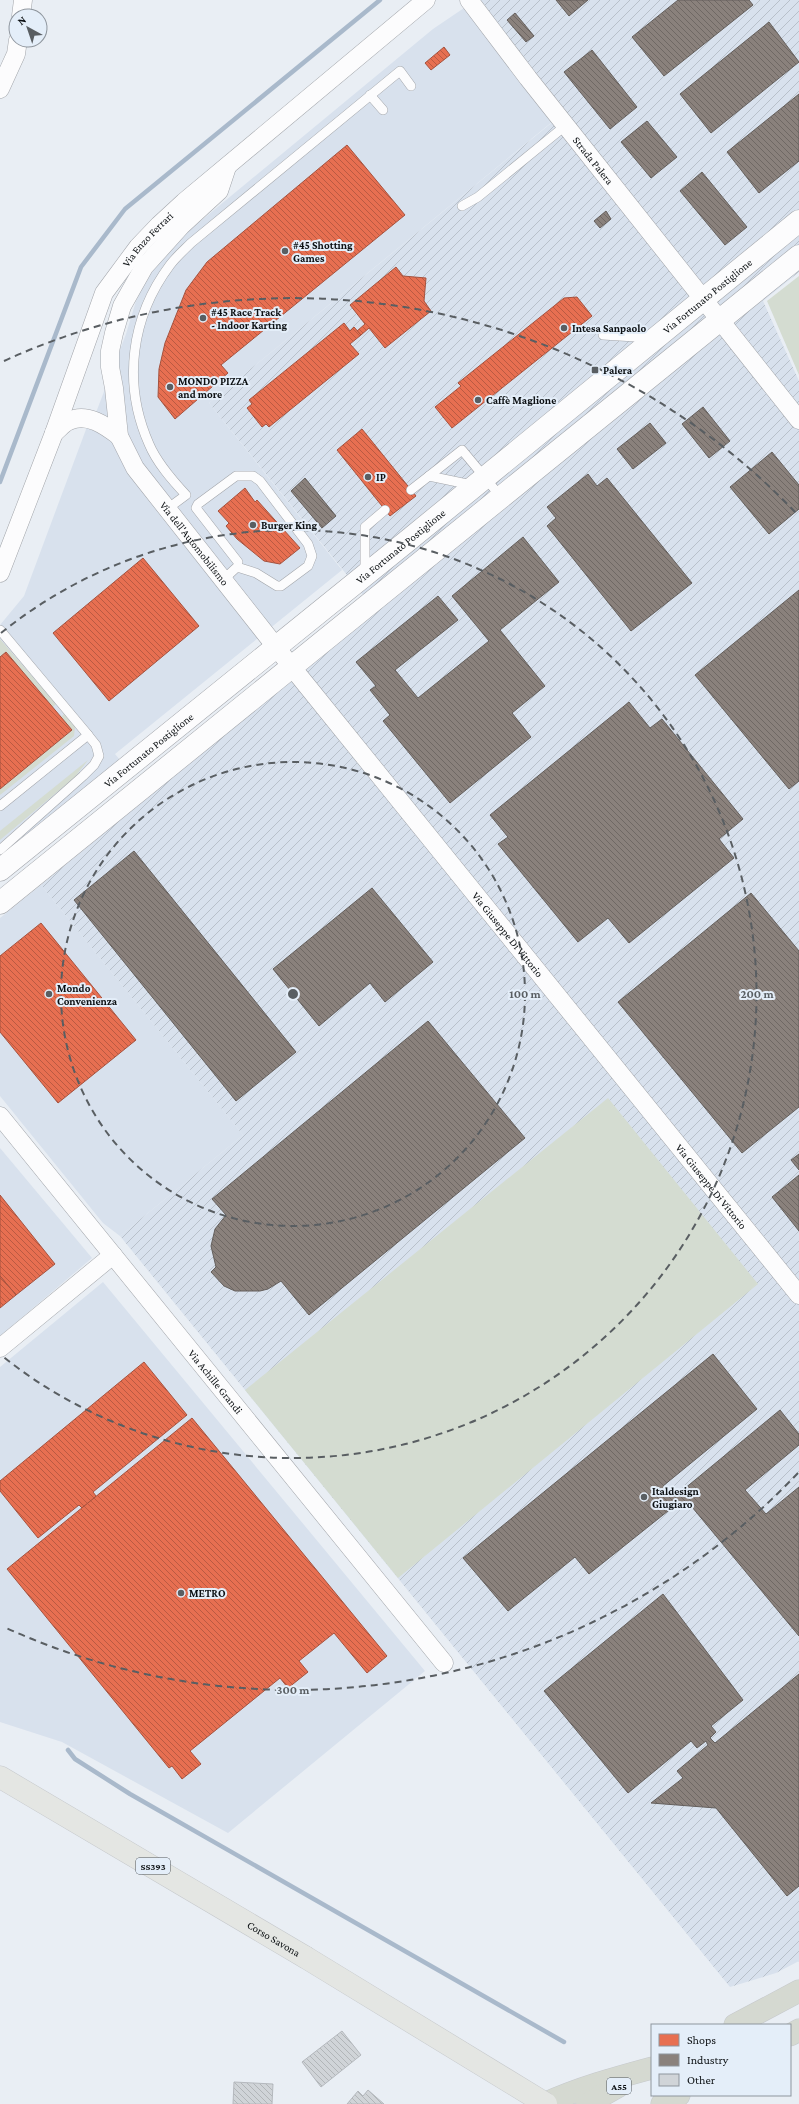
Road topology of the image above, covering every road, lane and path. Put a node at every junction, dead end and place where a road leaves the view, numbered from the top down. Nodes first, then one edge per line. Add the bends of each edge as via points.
1 (426, 0) edge
2 (469, 0) edge
3 (17, 48) edge
4 (412, 86) dead end
5 (0, 89) edge
6 (370, 95) junction
7 (382, 110) dead end
8 (565, 126) junction
9 (227, 166) junction
10 (462, 206) dead end
11 (799, 221) edge
12 (799, 256) edge
13 (701, 300) junction
14 (719, 321) junction
15 (603, 335) dead end
16 (654, 338) junction
17 (799, 420) edge
18 (54, 433) junction
19 (119, 436) junction
20 (428, 476) junction
21 (480, 482) junction
22 (411, 490) dead end
23 (186, 495) junction
24 (501, 498) junction
25 (198, 504) junction
26 (167, 509) junction
27 (385, 510) dead end
28 (233, 569) junction
29 (0, 573) edge
30 (365, 576) junction
31 (0, 630) edge
32 (276, 648) junction
33 (291, 666) junction
34 (88, 735) junction
35 (0, 806) edge
36 (0, 850) edge
37 (0, 870) edge
38 (0, 903) edge
39 (0, 1116) edge
40 (113, 1255) junction
41 (799, 1295) edge
42 (0, 1348) edge
43 (440, 1667) dead end
44 (0, 1777) edge
45 (799, 1991) edge
46 (737, 2024) edge
47 (651, 2068) edge
48 (651, 2069) edge
49 (677, 2096) edge
50 (545, 2104) edge
51 (587, 2104) edge
52 (662, 2104) edge

1 - 9 street, Via Enzo Ferrari
2 - 8 street, Strada Palera
3 - 5 street
4 - 6 lane via 400,71
6 - 7 lane
6 - 23 lane via 191,243 170,264 145,309 135,340 133,367 136,399 149,443
8 - 10 lane via 478,197
8 - 13 street, Strada Palera
9 - 18 street, Via Enzo Ferrari via 158,224 104,293
9 - 19 street, Via dell'Automobilismo via 219,191 181,226 144,267 122,306 110,351
11 - 13 street, Via Fortunato Postiglione
12 - 14 street
13 - 14 street, Strada Palera
13 - 16 street, Via Fortunato Postiglione
14 - 17 street, Strada Palera
14 - 24 street
15 - 16 lane
16 - 21 street, Via Fortunato Postiglione
18 - 19 street, Via dell'Automobilismo via 70,421 85,418 99,422
18 - 29 street, Via Enzo Ferrari
19 - 26 street, Via dell'Automobilismo via 135,468
20 - 21 lane
20 - 21 lane via 462,450
20 - 22 lane
21 - 24 lane
21 - 30 street, Via Fortunato Postiglione
23 - 25 lane
23 - 26 lane
24 - 33 street
25 - 28 lane via 196,510
25 - 28 lane via 236,476 253,476 260,481 308,544 312,556 308,566 281,586 256,572
26 - 28 street, Via dell'Automobilismo
27 - 30 lane via 365,527
28 - 32 street, Via dell'Automobilismo
30 - 32 street, Via Fortunato Postiglione
31 - 34 lane
32 - 33 street, Via Giuseppe Di Vittorio
32 - 37 street, Via Fortunato Postiglione
33 - 38 street
33 - 41 street, Via Giuseppe Di Vittorio
34 - 35 lane
34 - 36 lane via 96,745 99,756 94,765
39 - 40 street, Via Achille Grandi
40 - 42 street
40 - 43 street, Via Achille Grandi via 431,1648
44 - 50 main road, Corso Savona / SS393, bridge via 305,1957
45 - 46 highway
47 - 50 highway via 607,2080
48 - 51 highway, A55
49 - 52 highway

